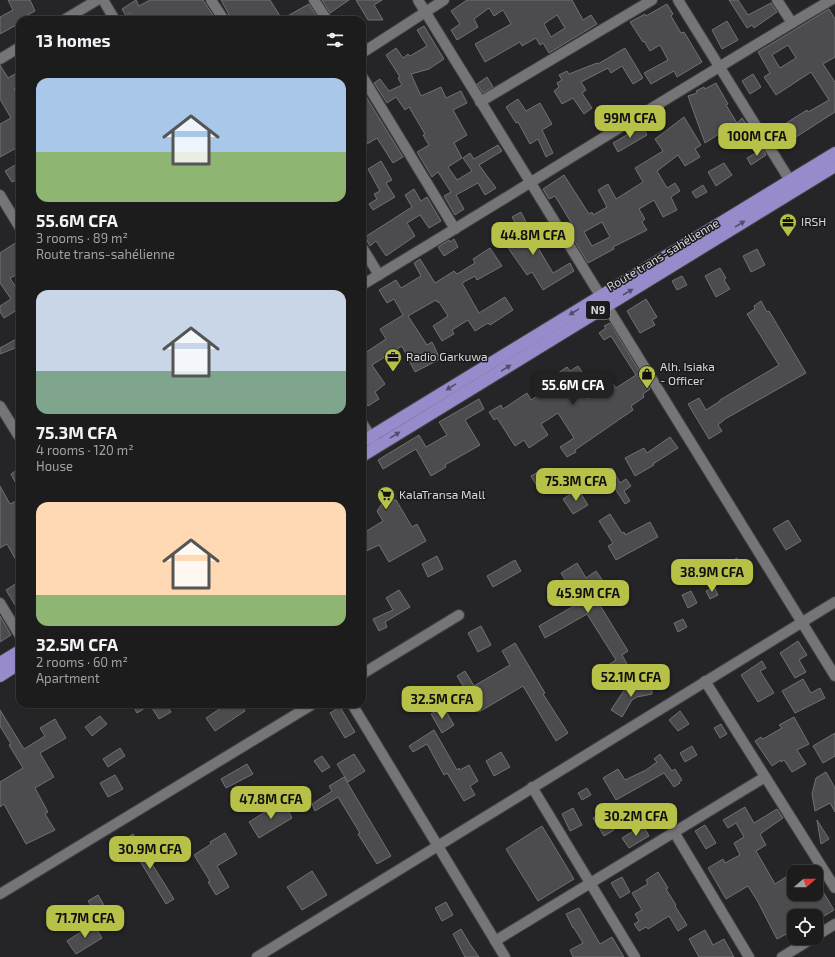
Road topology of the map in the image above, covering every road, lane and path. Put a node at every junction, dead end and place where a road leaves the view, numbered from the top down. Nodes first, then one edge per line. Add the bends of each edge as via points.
1 (97, 0) edge
2 (104, 0) edge
3 (211, 0) edge
4 (314, 0) edge
5 (418, 0) edge
6 (444, 0) edge
7 (652, 0) edge
8 (678, 0) edge
9 (777, 0) edge
10 (831, 0) edge
11 (81, 4) edge
12 (425, 12) junction
13 (68, 16) edge
14 (113, 16) edge
15 (221, 16) edge
16 (324, 16) edge
17 (792, 23) junction
18 (16, 49) edge
19 (366, 50) edge
20 (0, 59) edge
21 (718, 66) junction
22 (366, 83) edge
23 (480, 102) junction
24 (833, 164) edge
25 (530, 183) junction
26 (792, 185) junction
27 (0, 196) edge
28 (16, 222) edge
29 (455, 229) junction
30 (366, 254) edge
31 (379, 275) junction
32 (366, 283) edge
33 (603, 301) junction
34 (0, 406) edge
35 (16, 432) edge
36 (366, 439) edge
37 (377, 447) junction
38 (366, 454) edge
39 (835, 602) edge
40 (0, 603) edge
41 (459, 615) dead end
42 (802, 622) junction
43 (16, 629) edge
44 (16, 653) edge
45 (0, 663) edge
46 (16, 666) edge
47 (366, 672) edge
48 (0, 676) edge
49 (835, 676) edge
50 (705, 681) junction
51 (306, 708) edge
52 (354, 708) edge
53 (765, 777) junction
54 (532, 787) junction
55 (674, 832) junction
56 (438, 847) junction
57 (590, 883) junction
58 (835, 888) edge
59 (0, 894) edge
60 (835, 924) edge
61 (823, 932) edge
62 (495, 941) junction
63 (802, 945) edge
64 (257, 957) edge
65 (504, 957) edge
66 (635, 957) edge
67 (749, 957) edge
68 (782, 957) edge

1 - 11 street
2 - 14 street
3 - 15 street
4 - 16 street
5 - 12 street
6 - 12 street
7 - 23 street
8 - 21 street
9 - 17 street
10 - 17 street
11 - 13 street
12 - 19 street
12 - 23 street
17 - 21 street
18 - 20 street
21 - 25 street
21 - 26 street
22 - 29 street
23 - 25 street
24 - 26 highway, Route trans-sahélienne / N9
25 - 29 street
25 - 33 street
26 - 33 highway, Route trans-sahélienne / N9
27 - 28 street
29 - 31 street
30 - 31 street
31 - 32 street
33 -> 36 highway, Route trans-sahélienne / N9
37 -> 33 highway, Route trans-sahélienne / N9
33 - 42 street
34 - 35 street
36 - 37 street
37 - 38 highway, Route trans-sahélienne / N9
39 - 42 street
40 - 43 street
41 - 47 street
42 - 49 street
42 - 50 street
44 - 45 highway
46 - 48 highway
50 - 53 street
50 - 54 street
51 - 59 street
52 - 56 street
53 - 55 street
53 - 58 street
54 - 56 street
54 - 57 street
55 - 57 street
55 - 67 street
56 - 62 street
56 - 64 street
57 - 62 street
57 - 66 street
60 - 61 street
62 - 65 street
63 - 68 street

